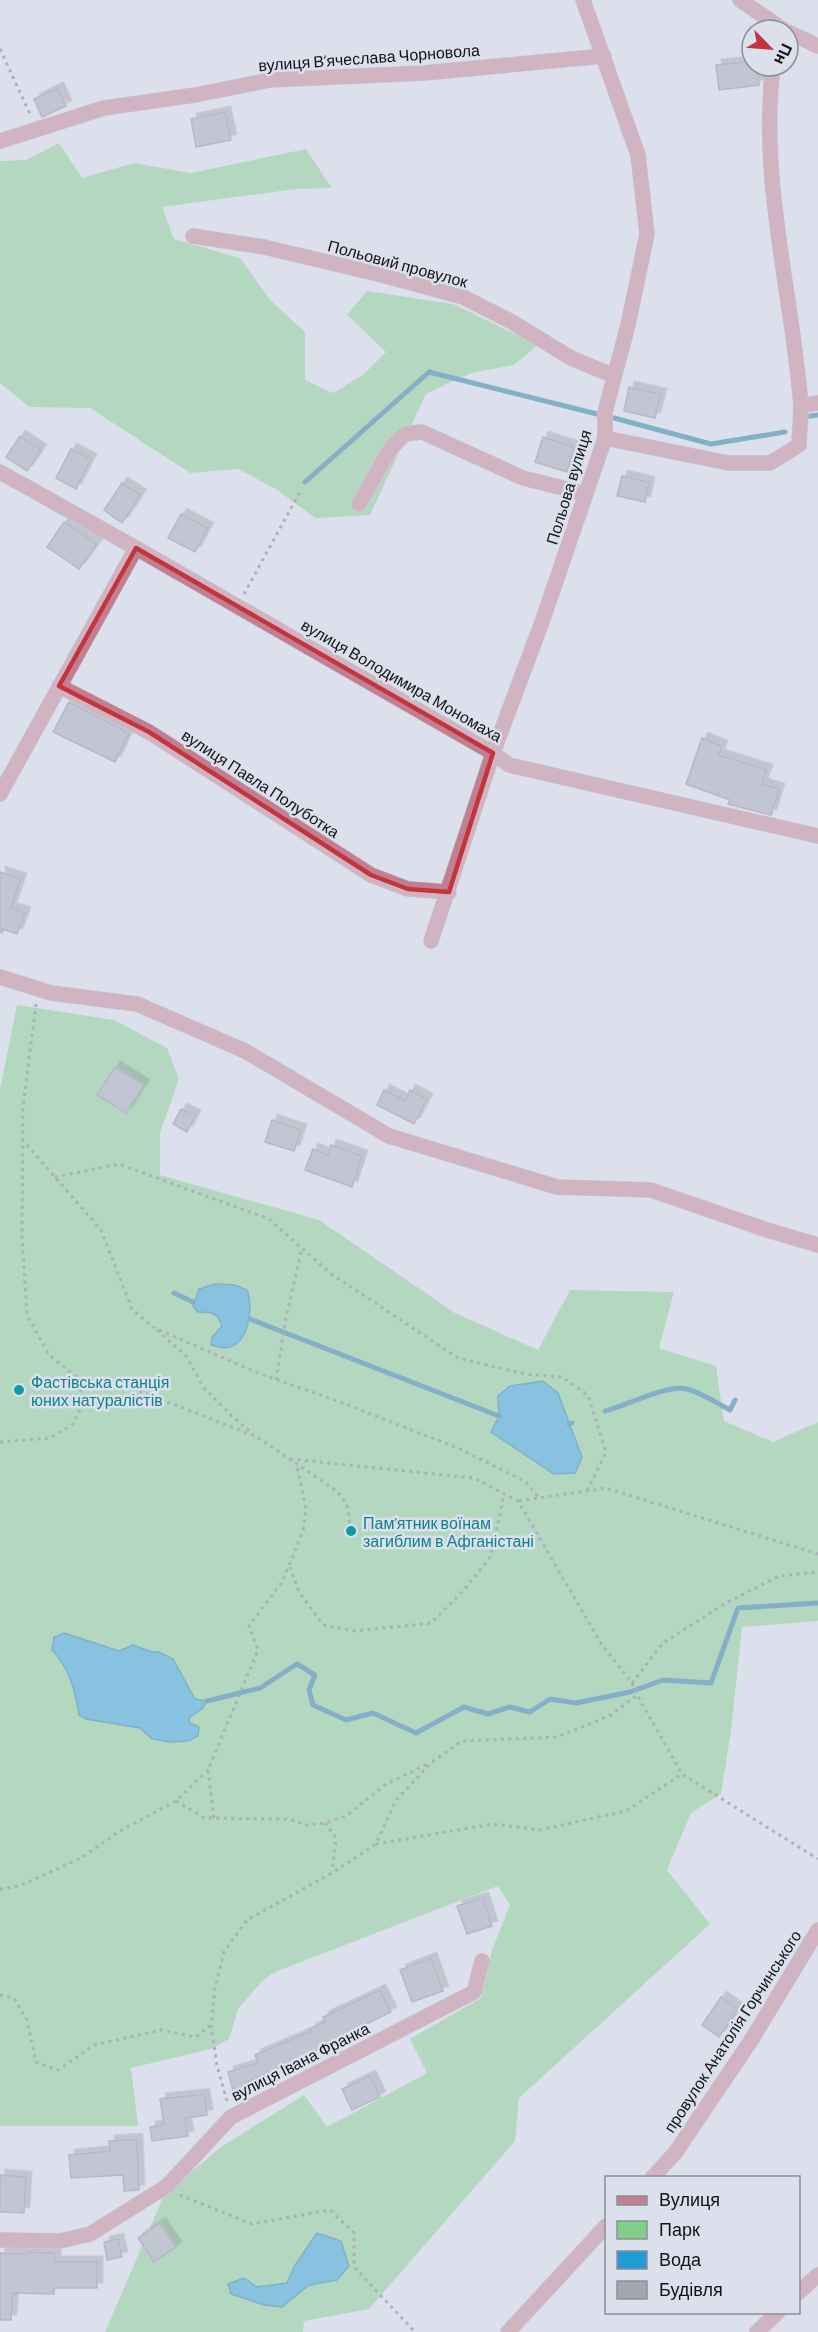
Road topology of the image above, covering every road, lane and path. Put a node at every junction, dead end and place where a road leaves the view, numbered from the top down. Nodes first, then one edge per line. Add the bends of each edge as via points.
1 (583, 0) edge
2 (740, 0) edge
3 (765, 18) edge
4 (800, 38) edge
5 (818, 46) edge
6 (0, 49) edge
7 (604, 56) junction
8 (772, 78) edge
9 (37, 129) junction
10 (0, 141) edge
11 (193, 236) dead end
12 (614, 376) junction
13 (818, 403) edge
14 (801, 406) junction
15 (605, 438) junction
16 (0, 472) edge
17 (301, 490) dead end
18 (586, 494) junction
19 (359, 504) dead end
20 (136, 548) junction
21 (237, 606) junction
22 (59, 686) junction
23 (493, 753) junction
24 (1, 789) edge
25 (818, 836) edge
26 (449, 892) junction
27 (431, 941) dead end
28 (0, 977) edge
29 (36, 990) junction
30 (22, 1139) junction
31 (55, 1177) junction
32 (818, 1245) edge
33 (302, 1248) junction
34 (153, 1327) junction
35 (78, 1378) junction
36 (276, 1380) junction
37 (257, 1437) junction
38 (0, 1442) edge
39 (288, 1458) junction
40 (297, 1464) junction
41 (586, 1491) junction
42 (504, 1494) junction
43 (539, 1498) junction
44 (518, 1501) junction
45 (351, 1531) dead end
46 (818, 1554) edge
47 (289, 1565) junction
48 (818, 1572) edge
49 (632, 1685) junction
50 (637, 1695) junction
51 (432, 1762) junction
52 (208, 1770) junction
53 (682, 1774) junction
54 (176, 1801) junction
55 (214, 1818) junction
56 (325, 1823) junction
57 (376, 1844) junction
58 (818, 1859) edge
59 (332, 1873) junction
60 (0, 1889) edge
61 (818, 1930) edge
62 (482, 1960) dead end
63 (0, 1995) edge
64 (211, 2025) junction
65 (231, 2117) junction
66 (654, 2176) edge
67 (167, 2186) junction
68 (605, 2227) edge
69 (0, 2240) edge
70 (818, 2275) edge
71 (800, 2291) edge
72 (777, 2314) edge
73 (415, 2332) edge
74 (508, 2332) edge
75 (757, 2332) edge

1 - 7 street, Польова вулиця
2 - 3 street
4 - 5 street
6 - 9 path
7 - 9 street, вулиця Вʼячеслава Чорновола via 424,73 270,80 195,96 104,108
7 - 12 street, Польова вулиця via 638,155 647,234
8 - 14 street via 770,160 775,224 785,271
9 - 10 street, вулиця Вʼячеслава Чорновола
11 - 12 street, Польовий провулок via 264,247 463,297 571,358
12 - 15 street, Польова вулиця via 605,412
13 - 14 street
14 - 15 street via 799,445 770,463 728,463
15 - 18 street, Польова вулиця
16 - 20 street, вулиця Володимира Мономаха
17 - 21 path
18 - 19 street via 523,478 422,432 405,434 390,449
18 - 23 street, Польова вулиця
20 - 21 street, вулиця Володимира Мономаха
20 - 22 street
21 - 23 street, вулиця Володимира Мономаха
22 - 24 street
22 - 26 street, вулиця Павла Полуботка via 148,732 370,875 408,889
23 - 25 street, вулиця Володимира Мономаха via 509,765
23 - 26 street, Польова вулиця
26 - 27 street, Польова вулиця
28 - 29 street
29 - 30 path
29 - 32 street via 137,1004 245,1051 389,1136 557,1187 651,1190
30 - 31 path
30 - 35 path via 27,1315 49,1355
31 - 33 path via 119,1164 269,1219
31 - 34 path via 101,1230 132,1309
33 - 36 path
33 - 41 path via 330,1273 458,1358 525,1374 562,1377 588,1395 606,1452
34 - 36 path
34 - 37 path via 187,1357 203,1387
35 - 37 path via 132,1388
35 - 38 path via 84,1402 73,1424 50,1438
36 - 43 path via 460,1449 526,1482
37 - 39 path
39 - 40 path
39 - 42 path via 474,1478
40 - 45 path via 338,1492 347,1505
40 - 47 path via 306,1509 303,1531
41 - 43 path
41 - 46 path via 606,1488
42 - 44 path
42 - 47 path via 491,1556 430,1623 355,1631 323,1625 299,1592
43 - 44 path
44 - 49 path via 602,1645
47 - 52 path via 282,1582 249,1626 258,1650
48 - 49 path via 779,1576 723,1604 663,1644
49 - 50 path
50 - 51 path via 611,1715 556,1737 462,1742
50 - 53 path
51 - 56 path via 385,1785 346,1816
51 - 57 path via 396,1800
52 - 54 path
52 - 55 path
53 - 57 path via 626,1811 539,1830 493,1824
53 - 58 path
54 - 55 path via 204,1818
54 - 60 path via 120,1831 81,1858 19,1886
55 - 56 path via 288,1819 307,1826
56 - 59 path via 336,1838
57 - 59 path
59 - 64 path via 247,1920 224,1952
61 - 66 street, провулок Анатолія Горчинського via 744,2051 675,2153
62 - 65 street, вулиця Івана Франка via 474,1992
63 - 64 path via 15,1998 27,2020 36,2062 58,2070 94,2045 161,2030 196,2037
64 - 65 path
65 - 67 street, вулиця Івана Франка
67 - 69 street, вулиця Івана Франка via 90,2234 60,2241
67 - 73 path via 184,2198 252,2224 330,2210 354,2233 354,2267
68 - 74 street
70 - 71 street
72 - 75 street

